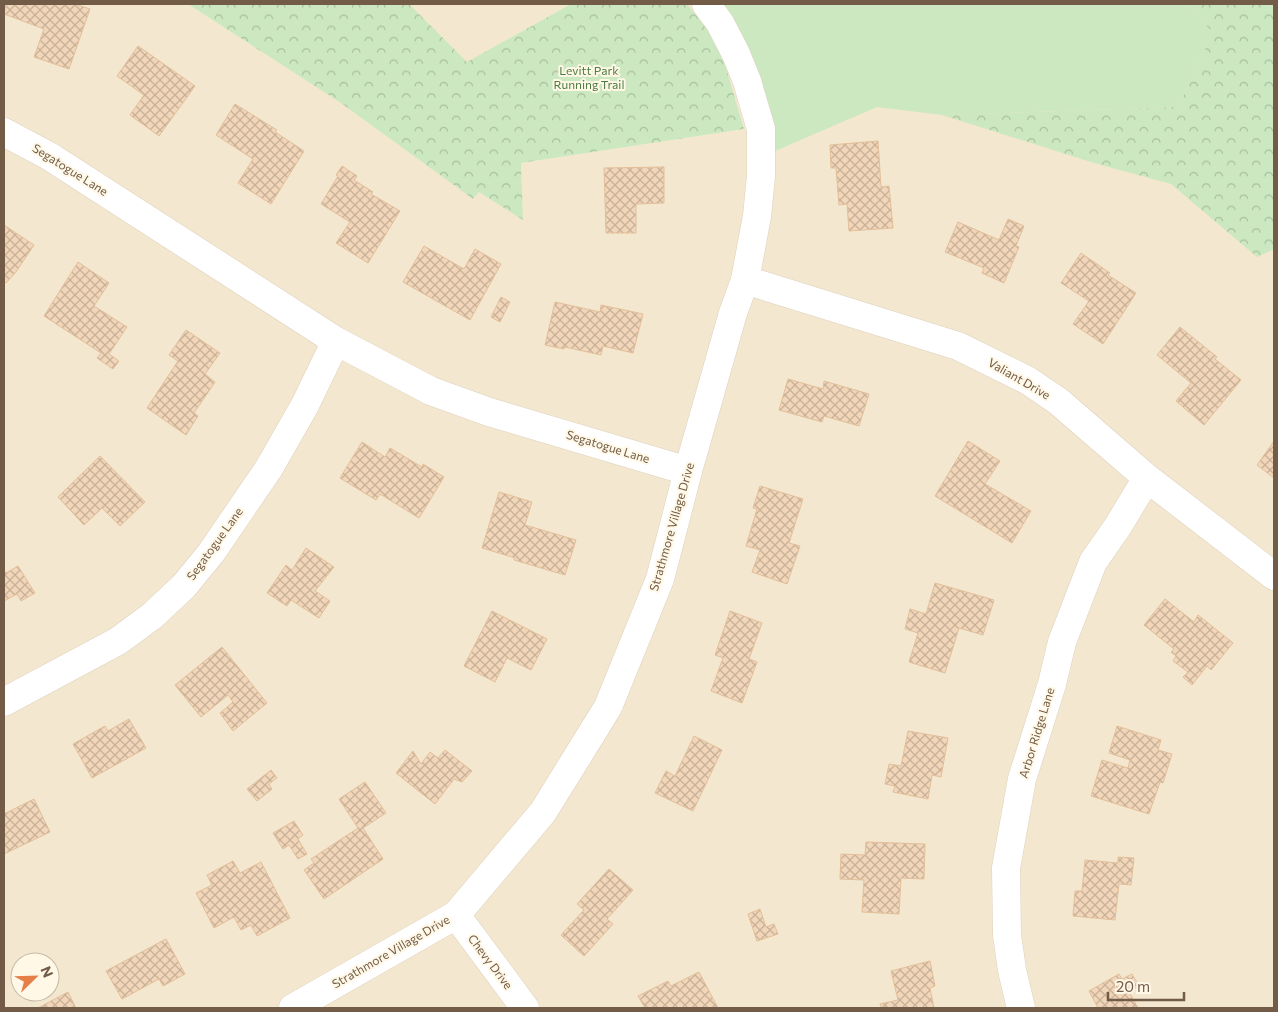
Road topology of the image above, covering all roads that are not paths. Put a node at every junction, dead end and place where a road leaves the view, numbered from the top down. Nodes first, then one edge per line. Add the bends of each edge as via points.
1 (706, 4) edge
2 (4, 132) edge
3 (745, 280) junction
4 (336, 341) junction
5 (688, 471) junction
6 (1147, 478) junction
7 (1274, 576) edge
8 (4, 702) edge
9 (456, 915) junction
10 (293, 1008) edge
11 (525, 1008) edge
12 (1021, 1008) edge

1 - 3 street, Strathmore Village Drive via 736,54 761,129 757,216
2 - 4 street, Segatogue Lane via 49,156
3 - 5 street, Strathmore Village Drive
3 - 6 street, Valiant Drive via 967,350 1027,380 1058,401
4 - 5 street, Segatogue Lane via 431,391 489,412
4 - 8 street, Segatogue Lane via 269,468 211,553 184,586 152,616 118,641
5 - 9 street, Strathmore Village Drive via 660,579 608,707 543,812
6 - 7 street, Valiant Drive
6 - 12 street, Arbor Ridge Lane via 1093,562 1062,642 1022,779 1006,868 1007,935
9 - 10 street, Strathmore Village Drive
9 - 11 street, Chevy Drive

